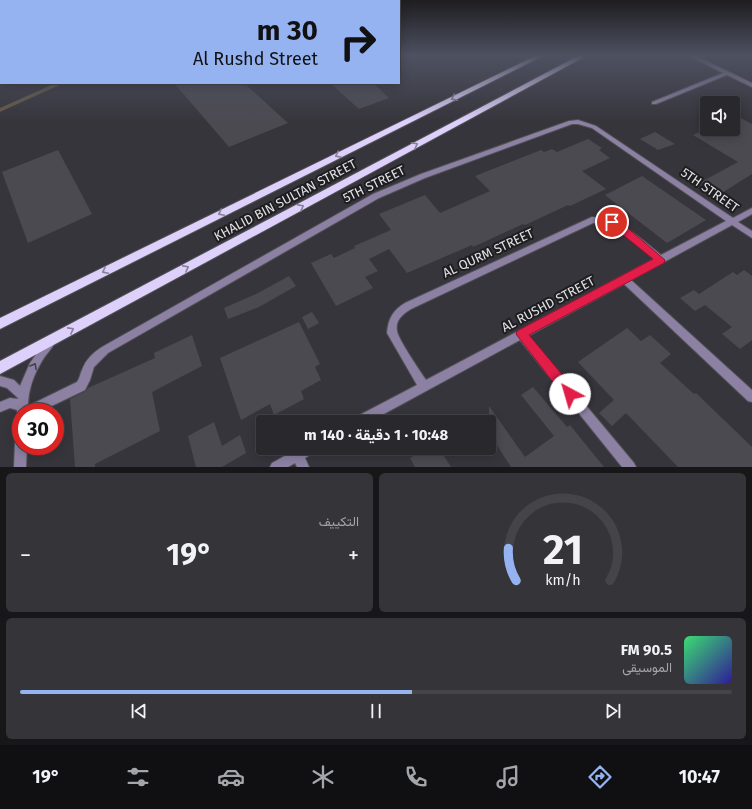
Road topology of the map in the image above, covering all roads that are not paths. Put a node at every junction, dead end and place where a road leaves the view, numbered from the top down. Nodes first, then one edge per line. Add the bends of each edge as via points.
1 (496, 78) edge
2 (542, 78) edge
3 (716, 78) edge
4 (738, 78) edge
5 (752, 85) edge
6 (654, 103) dead end
7 (752, 211) edge
8 (732, 222) junction
9 (752, 235) edge
10 (661, 260) junction
11 (625, 280) junction
12 (0, 324) edge
13 (521, 334) junction
14 (52, 340) junction
15 (0, 368) edge
16 (0, 382) edge
17 (423, 386) junction
18 (22, 395) junction
19 (752, 397) edge
20 (23, 403) edge
21 (40, 403) edge
22 (12, 404) edge
23 (0, 407) edge
24 (371, 415) edge
25 (20, 455) edge
26 (298, 455) joint
27 (20, 467) edge
28 (276, 467) edge
29 (303, 467) edge
30 (630, 467) edge

1 -> 12 main road, KHALID BIN SULTAN STREET
14 -> 2 main road, KHALID BIN SULTAN STREET
3 - 6 street
4 - 5 street
7 - 8 street, AL RUSHD STREET
8 - 9 street, 5TH STREET
8 - 10 street, AL RUSHD STREET
8 - 21 street, 5TH STREET via 594,127 578,122 565,124 376,196 105,350 92,361 81,386
10 - 11 street, AL RUSHD STREET
10 - 17 street, AL QURM STREET via 621,227 607,221 592,220 400,310 394,316 392,333
11 - 13 street, AL RUSHD STREET
11 - 19 street
13 - 17 street, AL RUSHD STREET
13 - 30 street
14 - 15 main road, KHALID BIN SULTAN STREET
18 -> 14 street via 33,366
16 - 18 street via 10,384
17 - 24 street, AL RUSHD STREET
18 - 20 street
22 - 23 street, 5TH STREET
25 - 27 street
26 - 28 street
26 - 29 street

